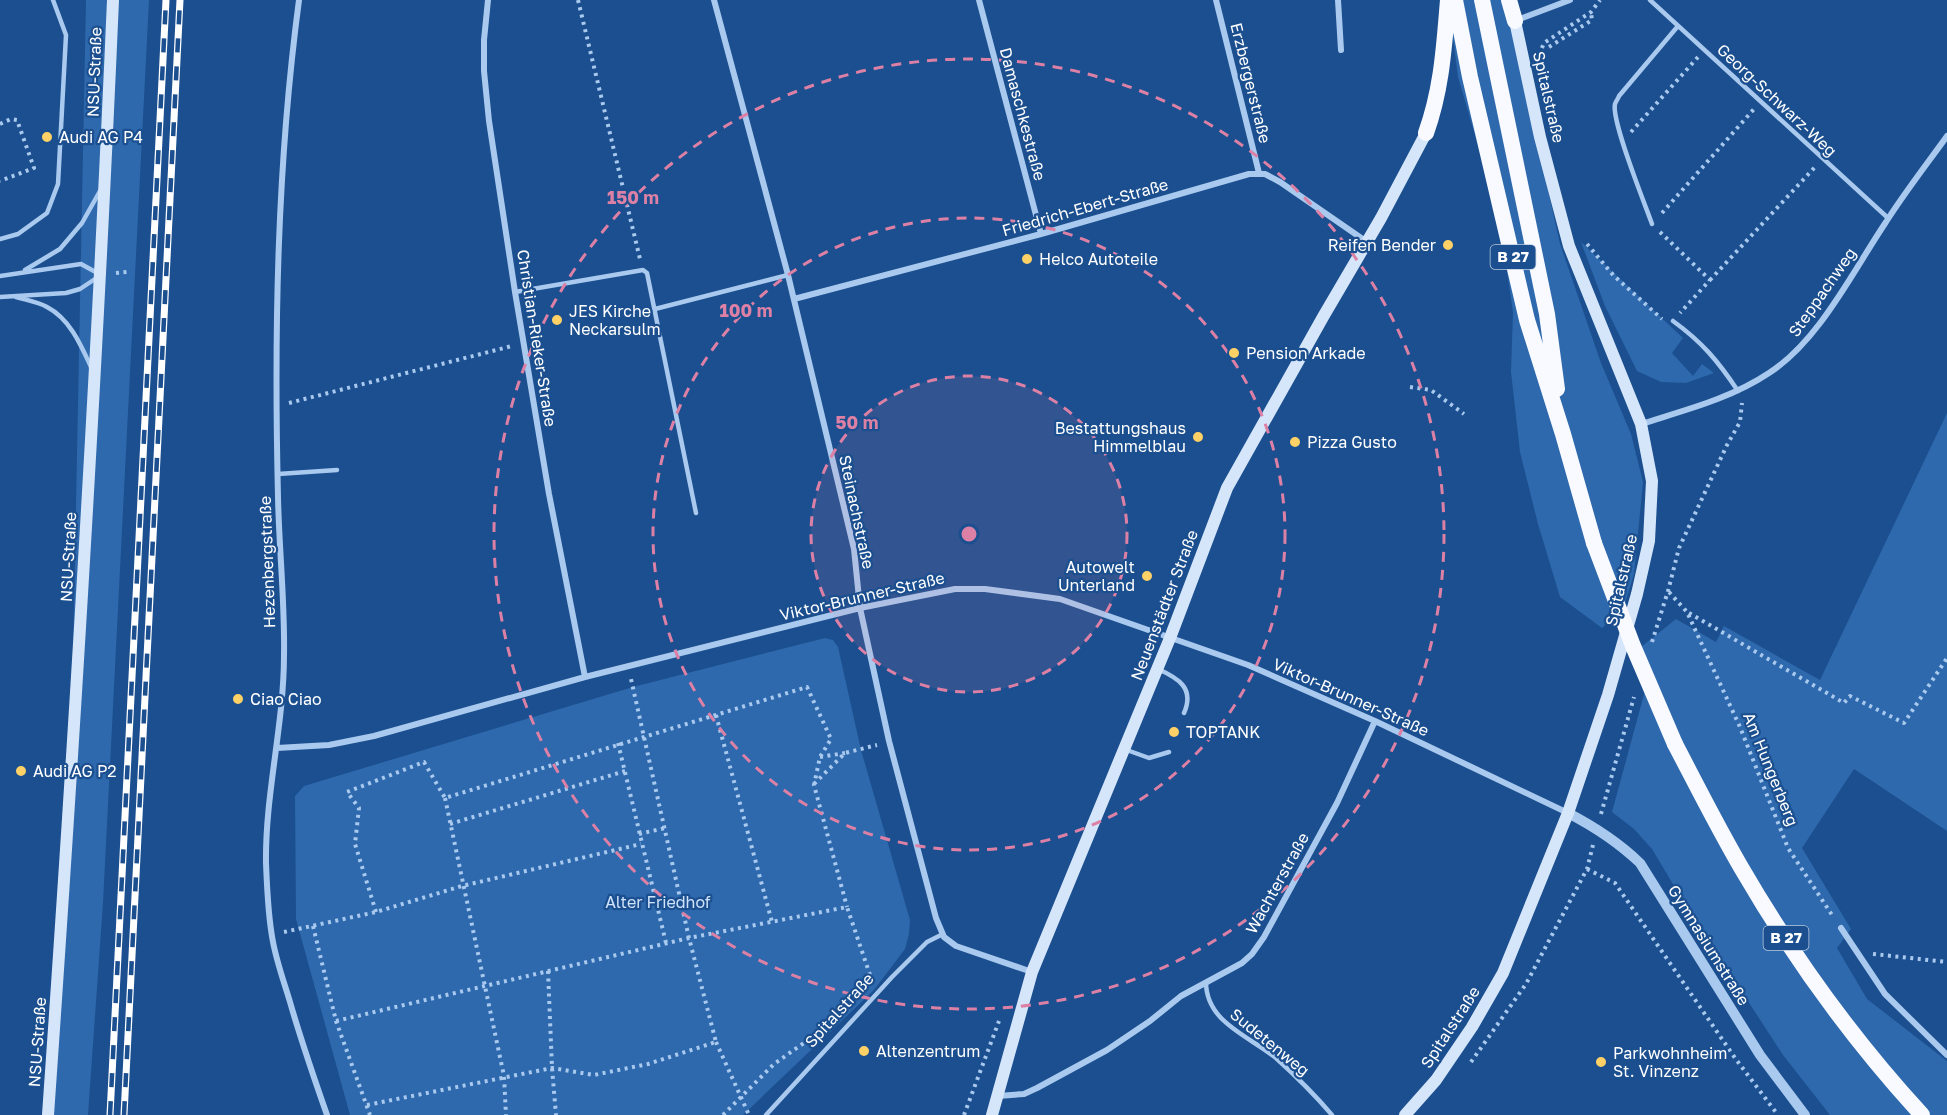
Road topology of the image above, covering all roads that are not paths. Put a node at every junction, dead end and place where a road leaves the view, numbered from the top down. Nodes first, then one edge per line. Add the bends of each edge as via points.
1 (52, 0) edge
2 (113, 0) edge
3 (299, 0) edge
4 (488, 0) edge
5 (714, 0) edge
6 (979, 0) edge
7 (1216, 0) edge
8 (1338, 0) edge
9 (1448, 0) edge
10 (1455, 0) edge
11 (1482, 0) edge
12 (1509, 0) edge
13 (1570, 0) edge
14 (1650, 0) edge
15 (1515, 21) junction
16 (1678, 26) junction
17 (1341, 50) dead end
18 (1426, 133) joint
19 (1947, 136) edge
20 (1259, 173) junction
21 (105, 181) junction
22 (1888, 218) junction
23 (1652, 224) road end
24 (1041, 234) junction
25 (0, 239) edge
26 (1366, 242) junction
27 (20, 273) junction
28 (101, 275) junction
29 (788, 275) junction
30 (0, 276) edge
31 (515, 292) junction
32 (0, 297) edge
33 (13, 297) junction
34 (794, 299) junction
35 (655, 309) junction
36 (1673, 321) road end
37 (95, 376) junction
38 (1738, 391) junction
39 (1641, 424) junction
40 (1563, 434) junction
41 (337, 470) dead end
42 (278, 474) junction
43 (696, 513) dead end
44 (860, 608) junction
45 (1170, 638) junction
46 (1158, 669) junction
47 (585, 677) junction
48 (1184, 713) dead end
49 (1375, 721) junction
50 (277, 748) junction
51 (1124, 749) junction
52 (1169, 752) dead end
53 (1568, 813) junction
54 (1841, 928) road end
55 (943, 934) junction
56 (1032, 972) junction
57 (1206, 981) junction
58 (1947, 1055) edge
59 (998, 1096) junction
60 (48, 1115) edge
61 (327, 1115) edge
62 (766, 1115) edge
63 (992, 1115) edge
64 (1332, 1115) edge
65 (1405, 1115) edge
66 (1805, 1115) edge
67 (1922, 1115) edge

1 - 25 lane via 66,35 58,184 47,213 18,234
2 - 21 main road, NSU-Straße
3 - 42 street, Hezenbergstraße via 281,172 276,332
4 - 31 street, Christian-Rieker-Straße via 484,71
5 - 29 street, Steinachstraße
6 - 24 street, Damaschkestraße
7 - 20 street, Erzbergerstraße
8 - 17 street
9 - 18 highway via 1440,87
10 - 40 highway, B 27 via 1527,320
11 - 40 highway, B 27 via 1547,314
12 - 15 highway
13 - 15 street
14 - 16 lane, Georg-Schwarz-Weg
15 - 39 main road, Spitalstraße via 1569,246
16 - 22 lane, Georg-Schwarz-Weg
16 - 23 lane via 1615,104 1622,141
18 - 26 main road, Neuenstädter Straße
19 - 22 street, Steppachweg
20 - 24 street, Friedrich-Ebert-Straße
20 - 26 street via 1280,182
21 - 27 lane via 82,224 60,249
21 - 28 main road, NSU-Straße
22 - 38 street, Steppachweg via 1822,321 1772,372
24 - 34 street, Friedrich-Ebert-Straße
26 - 45 main road, Neuenstädter Straße via 1227,488
27 - 28 lane via 81,264
27 - 30 lane
28 - 33 lane via 66,293
28 - 37 main road, NSU-Straße
29 - 34 street, Steinachstraße
29 - 35 lane
31 - 35 lane via 643,270
31 - 47 street, Christian-Rieker-Straße
32 - 33 lane
33 - 37 lane via 47,307 65,322 80,342
34 - 44 street, Steinachstraße via 854,549
35 - 43 lane
36 - 38 lane via 1697,338
37 - 60 main road, NSU-Straße
38 - 39 street, Steppachweg
39 - 53 main road, Spitalstraße via 1652,481 1649,541 1608,695
40 - 67 highway, B 27, bridge via 1594,543 1675,744 1742,869 1787,940 1867,1049
41 - 42 lane
42 - 50 street, Hezenbergstraße via 284,654
44 - 45 street, Viktor-Brunner-Straße via 955,589 992,589 1060,599
44 - 47 street, Viktor-Brunner-Straße
44 - 55 street, Steinachstraße via 890,741
45 - 46 main road, Neuenstädter Straße
45 - 49 street, Viktor-Brunner-Straße via 1248,665
46 - 48 lane via 1179,679 1186,691
46 - 51 main road, Neuenstädter Straße
47 - 50 street, Viktor-Brunner-Straße via 374,736 329,745
49 - 53 street, Viktor-Brunner-Straße
49 - 57 street, Wachterstraße via 1337,803 1264,937 1242,963
50 - 61 street, Hezenbergstraße via 266,861 272,934 278,965
51 - 52 lane via 1149,758
51 - 56 main road, Neuenstädter Straße
53 - 65 main road, Spitalstraße via 1503,973 1436,1080
53 - 66 street, Gymnasiumstraße via 1598,828 1640,863 1760,1055
54 - 58 street via 1885,994
55 - 56 street via 956,946
55 - 62 lane, Spitalstraße via 927,942 892,977
56 - 59 main road, Neuenstädter Straße
57 - 59 street, Wachterstraße via 1107,1050 1024,1094
57 - 64 lane, Sudetenweg via 1213,1010 1230,1027 1275,1057
59 - 63 main road, Neuenstädter Straße

